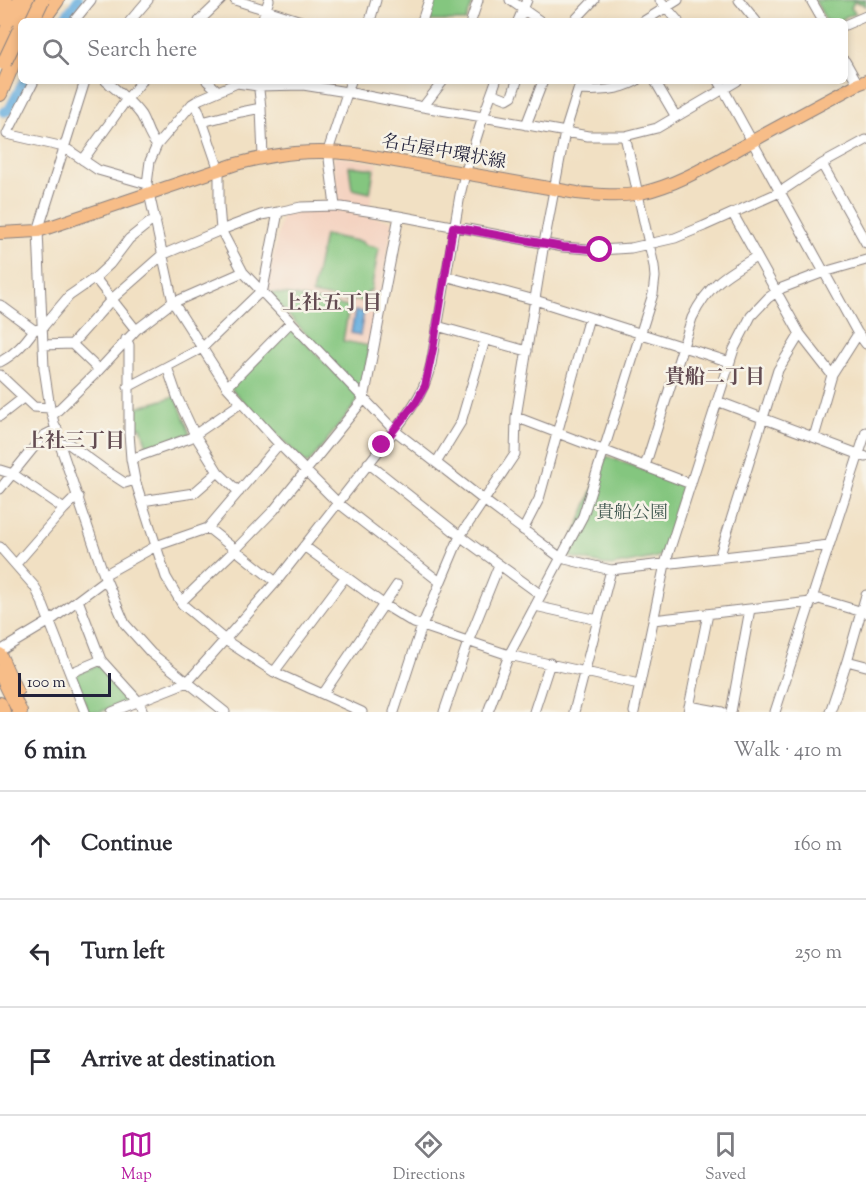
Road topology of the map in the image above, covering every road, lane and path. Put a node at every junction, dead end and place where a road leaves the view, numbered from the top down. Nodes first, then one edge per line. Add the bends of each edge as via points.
1 (5, 0) edge
2 (12, 0) edge
3 (44, 0) edge
4 (57, 0) edge
5 (91, 0) edge
6 (148, 0) edge
7 (220, 0) edge
8 (235, 0) edge
9 (376, 0) edge
10 (429, 0) edge
11 (478, 0) edge
12 (510, 0) edge
13 (594, 0) edge
14 (678, 0) edge
15 (739, 0) edge
16 (811, 0) edge
17 (525, 4) edge
18 (663, 4) edge
19 (267, 5) edge
20 (26, 12) edge
21 (866, 16) edge
22 (0, 18) edge
23 (44, 18) edge
24 (76, 18) edge
25 (136, 18) edge
26 (203, 18) edge
27 (295, 18) edge
28 (371, 18) edge
29 (423, 18) edge
30 (472, 18) edge
31 (519, 18) edge
32 (537, 18) edge
33 (577, 18) edge
34 (647, 18) edge
35 (675, 18) edge
36 (754, 18) edge
37 (821, 18) edge
38 (18, 23) edge
39 (848, 24) edge
40 (0, 28) edge
41 (18, 34) edge
42 (18, 36) edge
43 (0, 47) edge
44 (18, 51) edge
45 (18, 60) edge
46 (848, 65) edge
47 (0, 74) edge
48 (862, 82) edge
49 (32, 84) edge
50 (84, 84) edge
51 (110, 84) edge
52 (140, 84) edge
53 (210, 84) edge
54 (235, 84) edge
55 (258, 84) edge
56 (308, 84) edge
57 (350, 84) edge
58 (441, 84) edge
59 (495, 84) edge
60 (516, 84) edge
61 (542, 84) edge
62 (630, 84) edge
63 (657, 84) edge
64 (580, 85) edge
65 (721, 85) edge
66 (0, 89) edge
67 (218, 91) junction
68 (348, 92) junction
69 (492, 93) junction
70 (0, 96) edge
71 (127, 99) junction
72 (192, 104) junction
73 (423, 107) junction
74 (261, 108) junction
75 (483, 117) junction
76 (676, 117) junction
77 (202, 122) junction
78 (526, 125) junction
79 (565, 132) junction
80 (625, 136) junction
81 (866, 140) edge
82 (752, 141) junction
83 (157, 144) junction
84 (64, 147) junction
85 (328, 151) junction
86 (263, 157) junction
87 (82, 160) junction
88 (822, 164) junction
89 (219, 170) junction
90 (465, 174) junction
91 (148, 189) junction
92 (554, 189) junction
93 (780, 192) junction
94 (639, 193) junction
95 (335, 206) junction
96 (278, 212) junction
97 (732, 214) junction
98 (399, 216) junction
99 (156, 221) junction
100 (453, 227) junction
101 (221, 230) junction
102 (38, 231) junction
103 (0, 233) edge
104 (544, 243) junction
105 (866, 243) edge
106 (649, 245) junction
107 (162, 255) junction
108 (756, 256) junction
109 (866, 260) edge
110 (243, 272) junction
111 (824, 272) junction
112 (445, 276) junction
113 (95, 278) junction
114 (260, 292) junction
115 (776, 292) junction
116 (112, 299) junction
117 (535, 300) junction
118 (173, 302) junction
119 (0, 305) edge
120 (589, 317) junction
121 (291, 322) junction
122 (437, 326) junction
123 (38, 329) junction
124 (136, 330) junction
125 (641, 333) junction
126 (800, 334) junction
127 (858, 334) junction
128 (126, 339) junction
129 (485, 340) junction
130 (72, 344) junction
131 (866, 344) edge
132 (43, 345) junction
133 (683, 347) junction
134 (202, 348) junction
135 (527, 351) junction
136 (0, 362) edge
137 (730, 362) junction
138 (167, 367) junction
139 (99, 370) junction
140 (0, 375) edge
141 (832, 375) junction
142 (128, 387) junction
143 (226, 387) junction
144 (23, 398) junction
145 (364, 399) junction
146 (717, 401) junction
147 (241, 403) junction
148 (51, 412) junction
149 (0, 416) edge
150 (516, 417) junction
151 (764, 418) junction
152 (57, 429) junction
153 (394, 430) junction
154 (558, 432) junction
155 (866, 432) edge
156 (195, 435) junction
157 (814, 437) junction
158 (279, 444) junction
159 (60, 445) junction
160 (605, 450) junction
161 (862, 456) edge
162 (131, 459) junction
163 (368, 463) junction
164 (436, 463) junction
165 (645, 466) junction
166 (0, 470) edge
167 (307, 470) junction
168 (218, 472) junction
169 (13, 474) junction
170 (135, 480) junction
171 (691, 484) junction
172 (0, 489) edge
173 (239, 492) junction
174 (79, 497) junction
175 (142, 501) junction
176 (484, 501) junction
177 (337, 502) junction
178 (64, 510) junction
179 (208, 528) junction
180 (523, 530) junction
181 (460, 536) junction
182 (830, 544) junction
183 (156, 546) junction
184 (304, 546) junction
185 (0, 547) edge
186 (236, 549) junction
187 (561, 558) junction
188 (719, 558) junction
189 (16, 564) junction
190 (665, 564) junction
191 (500, 566) junction
192 (611, 570) junction
193 (346, 576) junction
194 (105, 577) junction
195 (276, 582) junction
196 (440, 582) junction
197 (397, 585) dead end
198 (541, 595) junction
199 (866, 595) edge
200 (78, 600) junction
201 (181, 602) junction
202 (811, 602) junction
203 (383, 604) junction
204 (535, 606) junction
205 (750, 609) junction
206 (863, 612) edge
207 (708, 614) junction
208 (598, 620) junction
209 (653, 620) junction
210 (50, 621) junction
211 (422, 626) junction
212 (225, 640) junction
213 (468, 642) junction
214 (0, 653) edge
215 (509, 655) junction
216 (101, 660) junction
217 (847, 661) junction
218 (550, 663) junction
219 (866, 666) edge
220 (274, 672) junction
221 (584, 672) junction
222 (70, 673) junction
223 (0, 674) edge
224 (0, 682) edge
225 (186, 682) junction
226 (639, 684) junction
227 (323, 694) junction
228 (0, 699) edge
229 (139, 702) junction
230 (0, 704) edge
231 (689, 709) edge
232 (349, 710) edge
233 (4, 712) edge
234 (14, 712) edge
235 (20, 712) edge
236 (26, 712) edge
237 (85, 712) edge
238 (112, 712) edge
239 (142, 712) edge
240 (225, 712) edge
241 (362, 712) edge
242 (394, 712) edge
243 (444, 712) edge
244 (488, 712) edge
245 (534, 712) edge
246 (574, 712) edge
247 (634, 712) edge
248 (722, 712) edge
249 (730, 712) edge
250 (775, 712) edge
251 (830, 712) edge

1 - 22 highway
2 - 40 highway
3 - 20 highway, bridge
4 - 23 highway
5 - 24 street
6 - 25 street
7 - 26 street
8 - 19 street
9 - 28 street
10 - 29 street
11 - 30 street
12 - 17 street
13 - 33 street
14 - 18 street
15 - 36 street
16 - 37 street
17 - 31 street
17 - 32 street
18 - 34 street
18 - 35 street
19 - 27 street
21 - 39 street
38 - 43 highway
41 - 47 highway, bridge
42 - 66 main road
44 - 70 highway
45 - 70 highway
46 - 48 street
48 - 82 main road, 名古屋中環状線
49 - 84 street via 7,134
50 - 84 street
51 - 71 street
52 - 71 street
53 - 67 street
54 - 67 street
55 - 74 street
56 - 68 street
57 - 68 street
58 - 73 street
59 - 69 street
60 - 69 street via 507,99
61 - 78 street
62 - 64 street via 592,90
63 - 76 street
64 - 79 street
65 - 76 street
65 - 82 street
67 - 72 street
68 - 73 street
68 - 85 street
69 - 75 street
71 - 83 street
71 - 87 street
72 - 77 street
72 - 83 street
73 - 75 street
74 - 77 street
74 - 86 street
75 - 78 street
75 - 90 street
76 - 80 street via 657,128
77 - 89 street
78 - 79 street
79 - 80 street
79 - 92 street
80 - 94 street
81 - 88 street
82 - 93 street
82 - 94 main road, 名古屋中環状線 via 668,186
83 - 91 street via 150,161
84 - 87 street
84 - 102 street
85 - 86 main road, 名古屋中環状線
85 - 90 main road, 名古屋中環状線
85 - 95 street
86 - 89 main road, 名古屋中環状線
87 - 91 street
88 - 93 street
88 - 105 street
89 - 91 main road, 名古屋中環状線
89 - 101 street
90 - 92 main road, 名古屋中環状線
90 - 100 street
91 - 99 street
91 - 102 main road, 名古屋中環状線
92 - 94 main road, 名古屋中環状線 via 605,196
92 - 104 street
93 - 97 street
93 - 111 street
94 - 106 street
95 - 96 street
95 - 98 street
96 - 101 street
96 - 114 street
97 - 106 street
97 - 108 street
98 - 100 street
98 - 145 street
99 - 107 street
99 - 113 street via 129,239
100 - 104 street
100 - 112 street
101 - 107 street
101 - 110 street
102 - 103 main road, 名古屋中環状線
102 - 123 street
104 - 106 street via 600,250
104 - 117 street
106 - 125 street via 655,277
107 - 116 street
107 - 118 street
108 - 115 street
108 - 133 street via 713,285 692,318
109 - 111 street
110 - 114 street
110 - 118 street
111 - 115 street
111 - 127 street
112 - 117 street
112 - 122 street
113 - 116 street
113 - 123 street via 69,296
114 - 121 street
114 - 134 street
115 - 126 street
115 - 137 street via 751,316
116 - 124 street
116 - 130 street
117 - 120 street
117 - 135 street
118 - 124 street
118 - 134 street
119 - 123 street
120 - 125 street
120 - 154 street
121 - 143 street
121 - 145 street
122 - 129 street
122 - 153 street via 425,386
123 - 132 street
123 - 136 street via 13,355
124 - 128 street
125 - 133 street
125 - 160 street
126 - 141 street
126 - 151 street via 778,370
127 - 131 street
127 - 141 street
128 - 139 street
128 - 142 street
129 - 135 street
129 - 164 street via 461,422
130 - 132 street
130 - 139 street
132 - 148 street
133 - 137 street
133 - 165 street
134 - 138 street
134 - 143 street
135 - 150 street
137 - 146 street
138 - 142 street
138 - 156 street
139 - 148 street
140 - 144 street
141 - 157 street
142 - 162 street
143 - 147 street
144 - 148 street via 34,407
144 - 149 street
145 - 153 street
145 - 167 street
146 - 151 street
146 - 171 street
147 - 156 street
147 - 158 street
148 - 152 street
150 - 154 street
150 - 176 street via 515,454
151 - 157 street
151 - 188 street
152 - 159 street
152 - 169 street via 43,436
153 - 163 street
153 - 164 street
154 - 160 street
154 - 180 street via 539,499
155 - 161 street
156 - 162 street
156 - 168 street
157 - 161 street
158 - 167 street
158 - 173 street
159 - 170 street via 69,444 125,483
159 - 174 street
160 - 165 street
160 - 187 street via 583,516
161 - 182 street
162 - 170 street
163 - 177 street
163 - 181 street
164 - 176 street
165 - 171 street
166 - 169 street
167 - 177 street
167 - 186 street
168 - 173 street
168 - 175 street via 194,494
169 - 172 street
169 - 178 street
170 - 175 street
171 - 190 street
173 - 179 street
174 - 178 street
174 - 194 street
175 - 183 street
176 - 180 street
176 - 181 street
177 - 184 street
177 - 196 street
178 - 189 street
179 - 183 street
179 - 186 street
180 - 187 street
181 - 191 street
181 - 196 street
182 - 188 street
182 - 202 street
183 - 194 street
183 - 201 street via 166,577
184 - 193 street
184 - 195 street
185 - 189 street
186 - 195 street
186 - 201 street
187 - 192 street
187 - 198 street
188 - 190 street
189 - 210 street via 35,587
190 - 192 street
190 - 209 street
191 - 198 street
191 - 213 street
192 - 208 street
193 - 203 street
193 - 220 street
194 - 200 street
194 - 225 street via 130,632
195 - 212 street
196 - 211 street
197 - 203 street
198 - 204 street
199 - 206 street
200 - 210 street
200 - 216 street
201 - 212 street
202 - 205 street
202 - 206 street via 819,599
202 - 250 street
203 - 211 street
203 - 227 street
204 - 208 street
204 - 215 street
205 - 207 street
205 - 249 street
206 - 217 street
207 - 209 street
207 - 231 street
208 - 221 street
209 - 226 street
210 - 214 street
210 - 222 street
211 - 213 street
211 - 242 street
212 - 220 street
212 - 225 street
213 - 215 street
213 - 243 street
214 - 236 main road
215 - 218 street
215 - 244 street
216 - 222 street
216 - 229 street
217 - 219 street
217 - 251 street
218 - 221 street
218 - 245 street
220 - 227 street
221 - 226 street
221 - 246 street
222 - 237 street
223 - 234 highway
223 - 235 highway
224 - 234 main road
225 - 229 street
225 - 240 street
226 - 247 street
227 - 232 street
228 - 233 main road
229 - 238 street
229 - 239 street
230 - 233 highway
231 - 248 street
232 - 241 street

